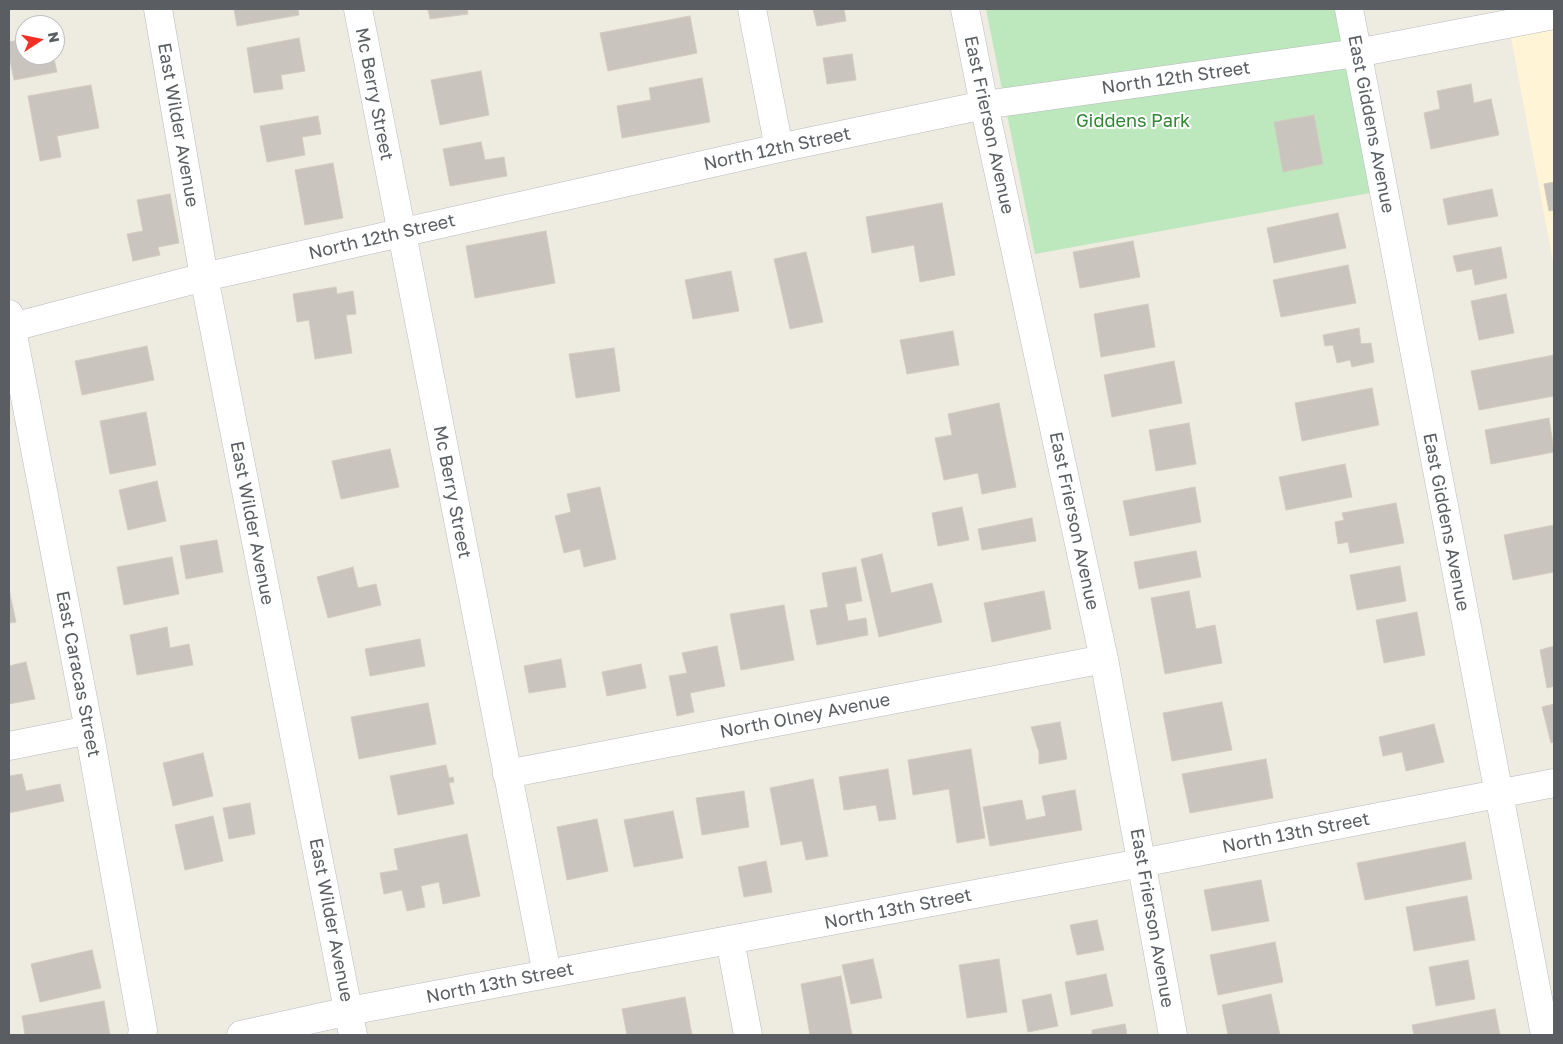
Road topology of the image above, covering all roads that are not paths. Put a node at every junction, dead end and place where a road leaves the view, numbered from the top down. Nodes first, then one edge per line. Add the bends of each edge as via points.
1 (158, 9) edge
2 (358, 9) edge
3 (752, 9) edge
4 (965, 9) edge
5 (1349, 9) edge
6 (1554, 16) edge
7 (1357, 53) junction
8 (984, 105) junction
9 (778, 148) junction
10 (401, 233) junction
11 (204, 277) junction
12 (10, 323) edge
13 (1104, 659) junction
14 (89, 730) junction
15 (9, 746) edge
16 (506, 774) junction
17 (1554, 783) edge
18 (1498, 793) junction
19 (1141, 863) junction
20 (730, 940) junction
21 (547, 974) junction
22 (351, 1023) edge
23 (142, 1035) edge
24 (242, 1035) edge
25 (748, 1035) edge
26 (1173, 1035) edge
27 (1545, 1035) edge

1 - 11 street, East Wilder Avenue
2 - 10 street, Mc Berry Street
3 - 9 street
4 - 8 street, East Frierson Avenue
5 - 7 street, East Giddens Avenue
6 - 7 street, North 12th Street
7 - 8 street, North 12th Street
7 - 18 street, East Giddens Avenue
8 - 9 street, North 12th Street
8 - 13 street, East Frierson Avenue
9 - 10 street, North 12th Street
10 - 11 street, North 12th Street
10 - 16 street, Mc Berry Street
11 - 12 street, North 12th Street
11 - 22 street, East Wilder Avenue
12 - 14 street, East Caracas Street
13 - 16 street, North Olney Avenue
13 - 19 street, East Frierson Avenue
14 - 15 street
14 - 23 street, East Caracas Street
16 - 21 street, Mc Berry Street
17 - 18 street, North 13th Street
18 - 19 street, North 13th Street
18 - 27 street, East Giddens Avenue
19 - 20 street, North 13th Street
19 - 26 street, East Frierson Avenue
20 - 21 street, North 13th Street
20 - 25 street
21 - 22 street, North 13th Street
22 - 24 street, North 13th Street

